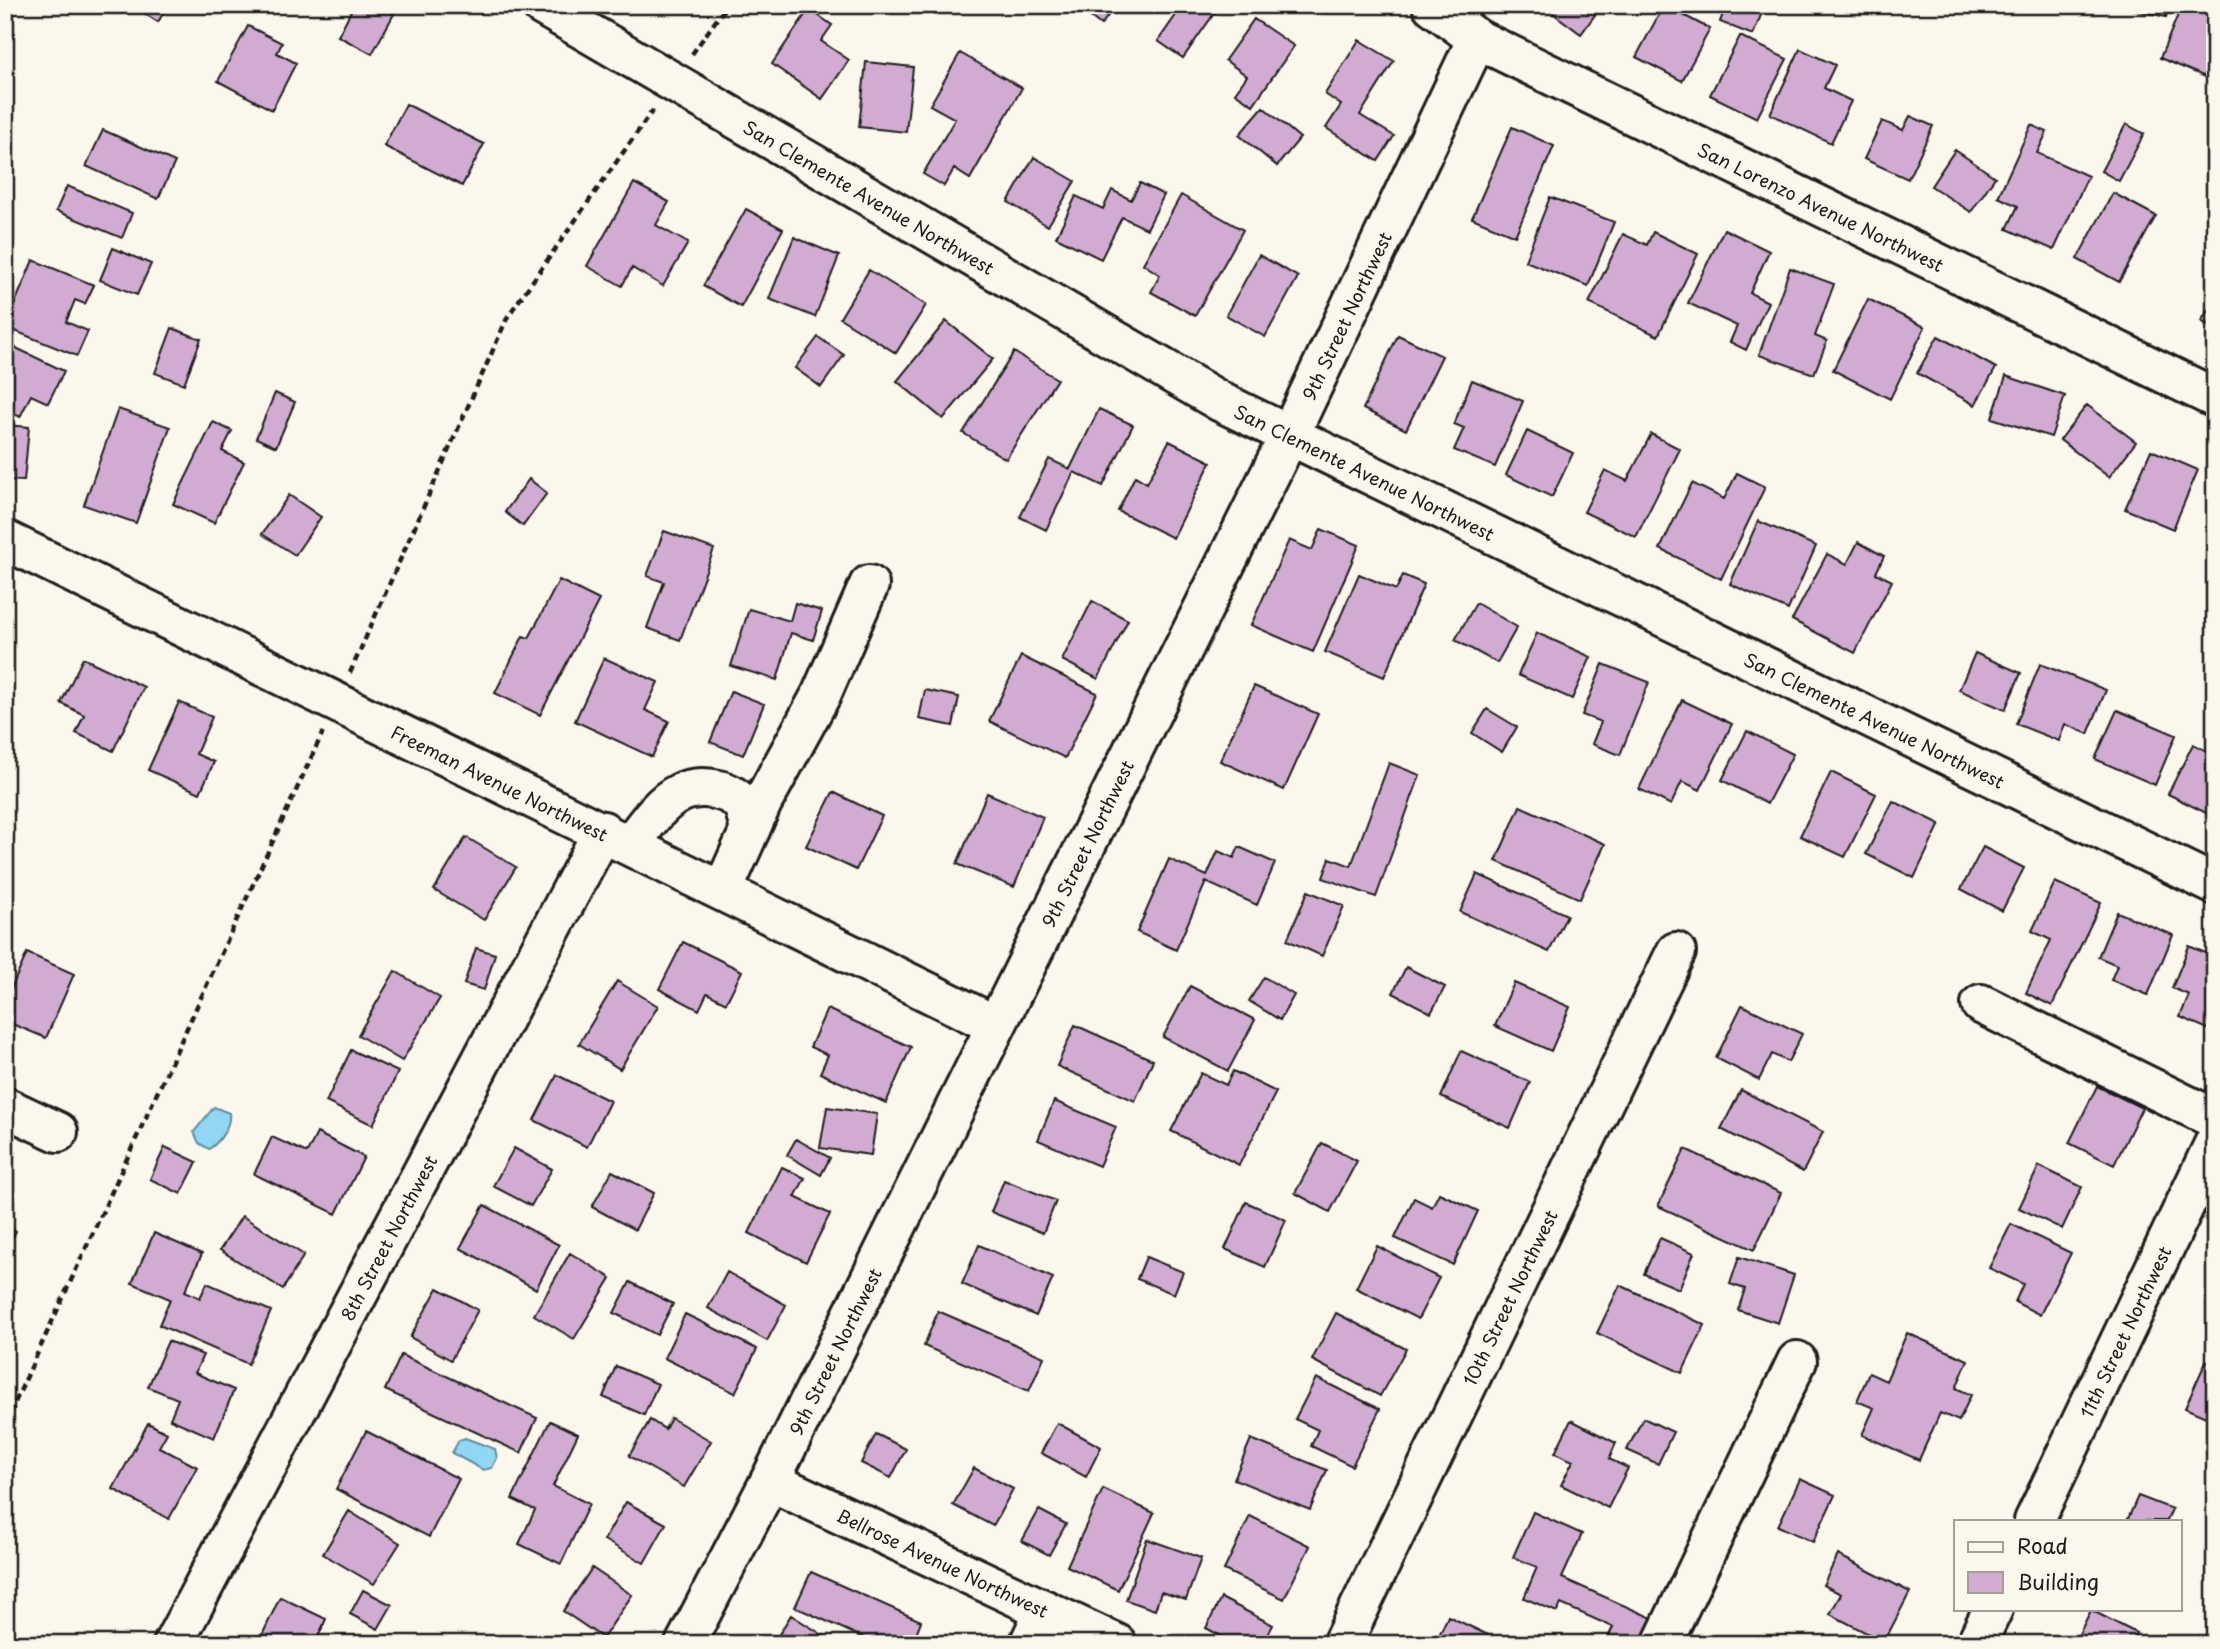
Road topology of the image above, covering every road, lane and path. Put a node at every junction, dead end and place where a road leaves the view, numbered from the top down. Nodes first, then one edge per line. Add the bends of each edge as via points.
1 (541, 5) edge
2 (1432, 5) edge
3 (1477, 39) junction
4 (2215, 398) edge
5 (1289, 436) junction
6 (5, 540) edge
7 (869, 585) dead end
8 (750, 830) junction
9 (617, 838) junction
10 (2215, 885) edge
11 (723, 890) junction
12 (1676, 952) dead end
13 (1981, 1004) dead end
14 (995, 1025) junction
15 (5, 1107) edge
16 (2215, 1119) edge
17 (58, 1132) dead end
18 (2215, 1142) edge
19 (1797, 1361) dead end
20 (770, 1481) junction
21 (2034, 1520) edge
22 (1993, 1610) edge
23 (1037, 1627) edge
24 (173, 1644) edge
25 (685, 1644) edge
26 (1117, 1644) edge
27 (1342, 1644) edge
28 (1662, 1644) edge
29 (1976, 1644) edge

1 - 5 street, San Clemente Avenue Northwest via 1221,402
2 - 3 street, San Lorenzo Avenue Northwest
3 - 4 street, San Lorenzo Avenue Northwest
3 - 5 street, 9th Street Northwest
5 - 10 street, San Clemente Avenue Northwest
5 - 14 street, 9th Street Northwest
6 - 9 street, Freeman Avenue Northwest
7 - 8 street via 821,695
8 - 9 street, 8th Street Northwest via 744,806 732,795 710,788 681,792
8 - 11 street
9 - 11 street, Freeman Avenue Northwest
9 - 24 street, 8th Street Northwest
11 - 14 street, Freeman Avenue Northwest
12 - 27 street, 10th Street Northwest
13 - 16 street
14 - 20 street, 9th Street Northwest
15 - 17 street
18 - 21 street, 11th Street Northwest
19 - 28 street
20 - 23 street, Bellrose Avenue Northwest
20 - 25 street, 9th Street Northwest
22 - 29 street
23 - 26 street, Bellrose Avenue Northwest

